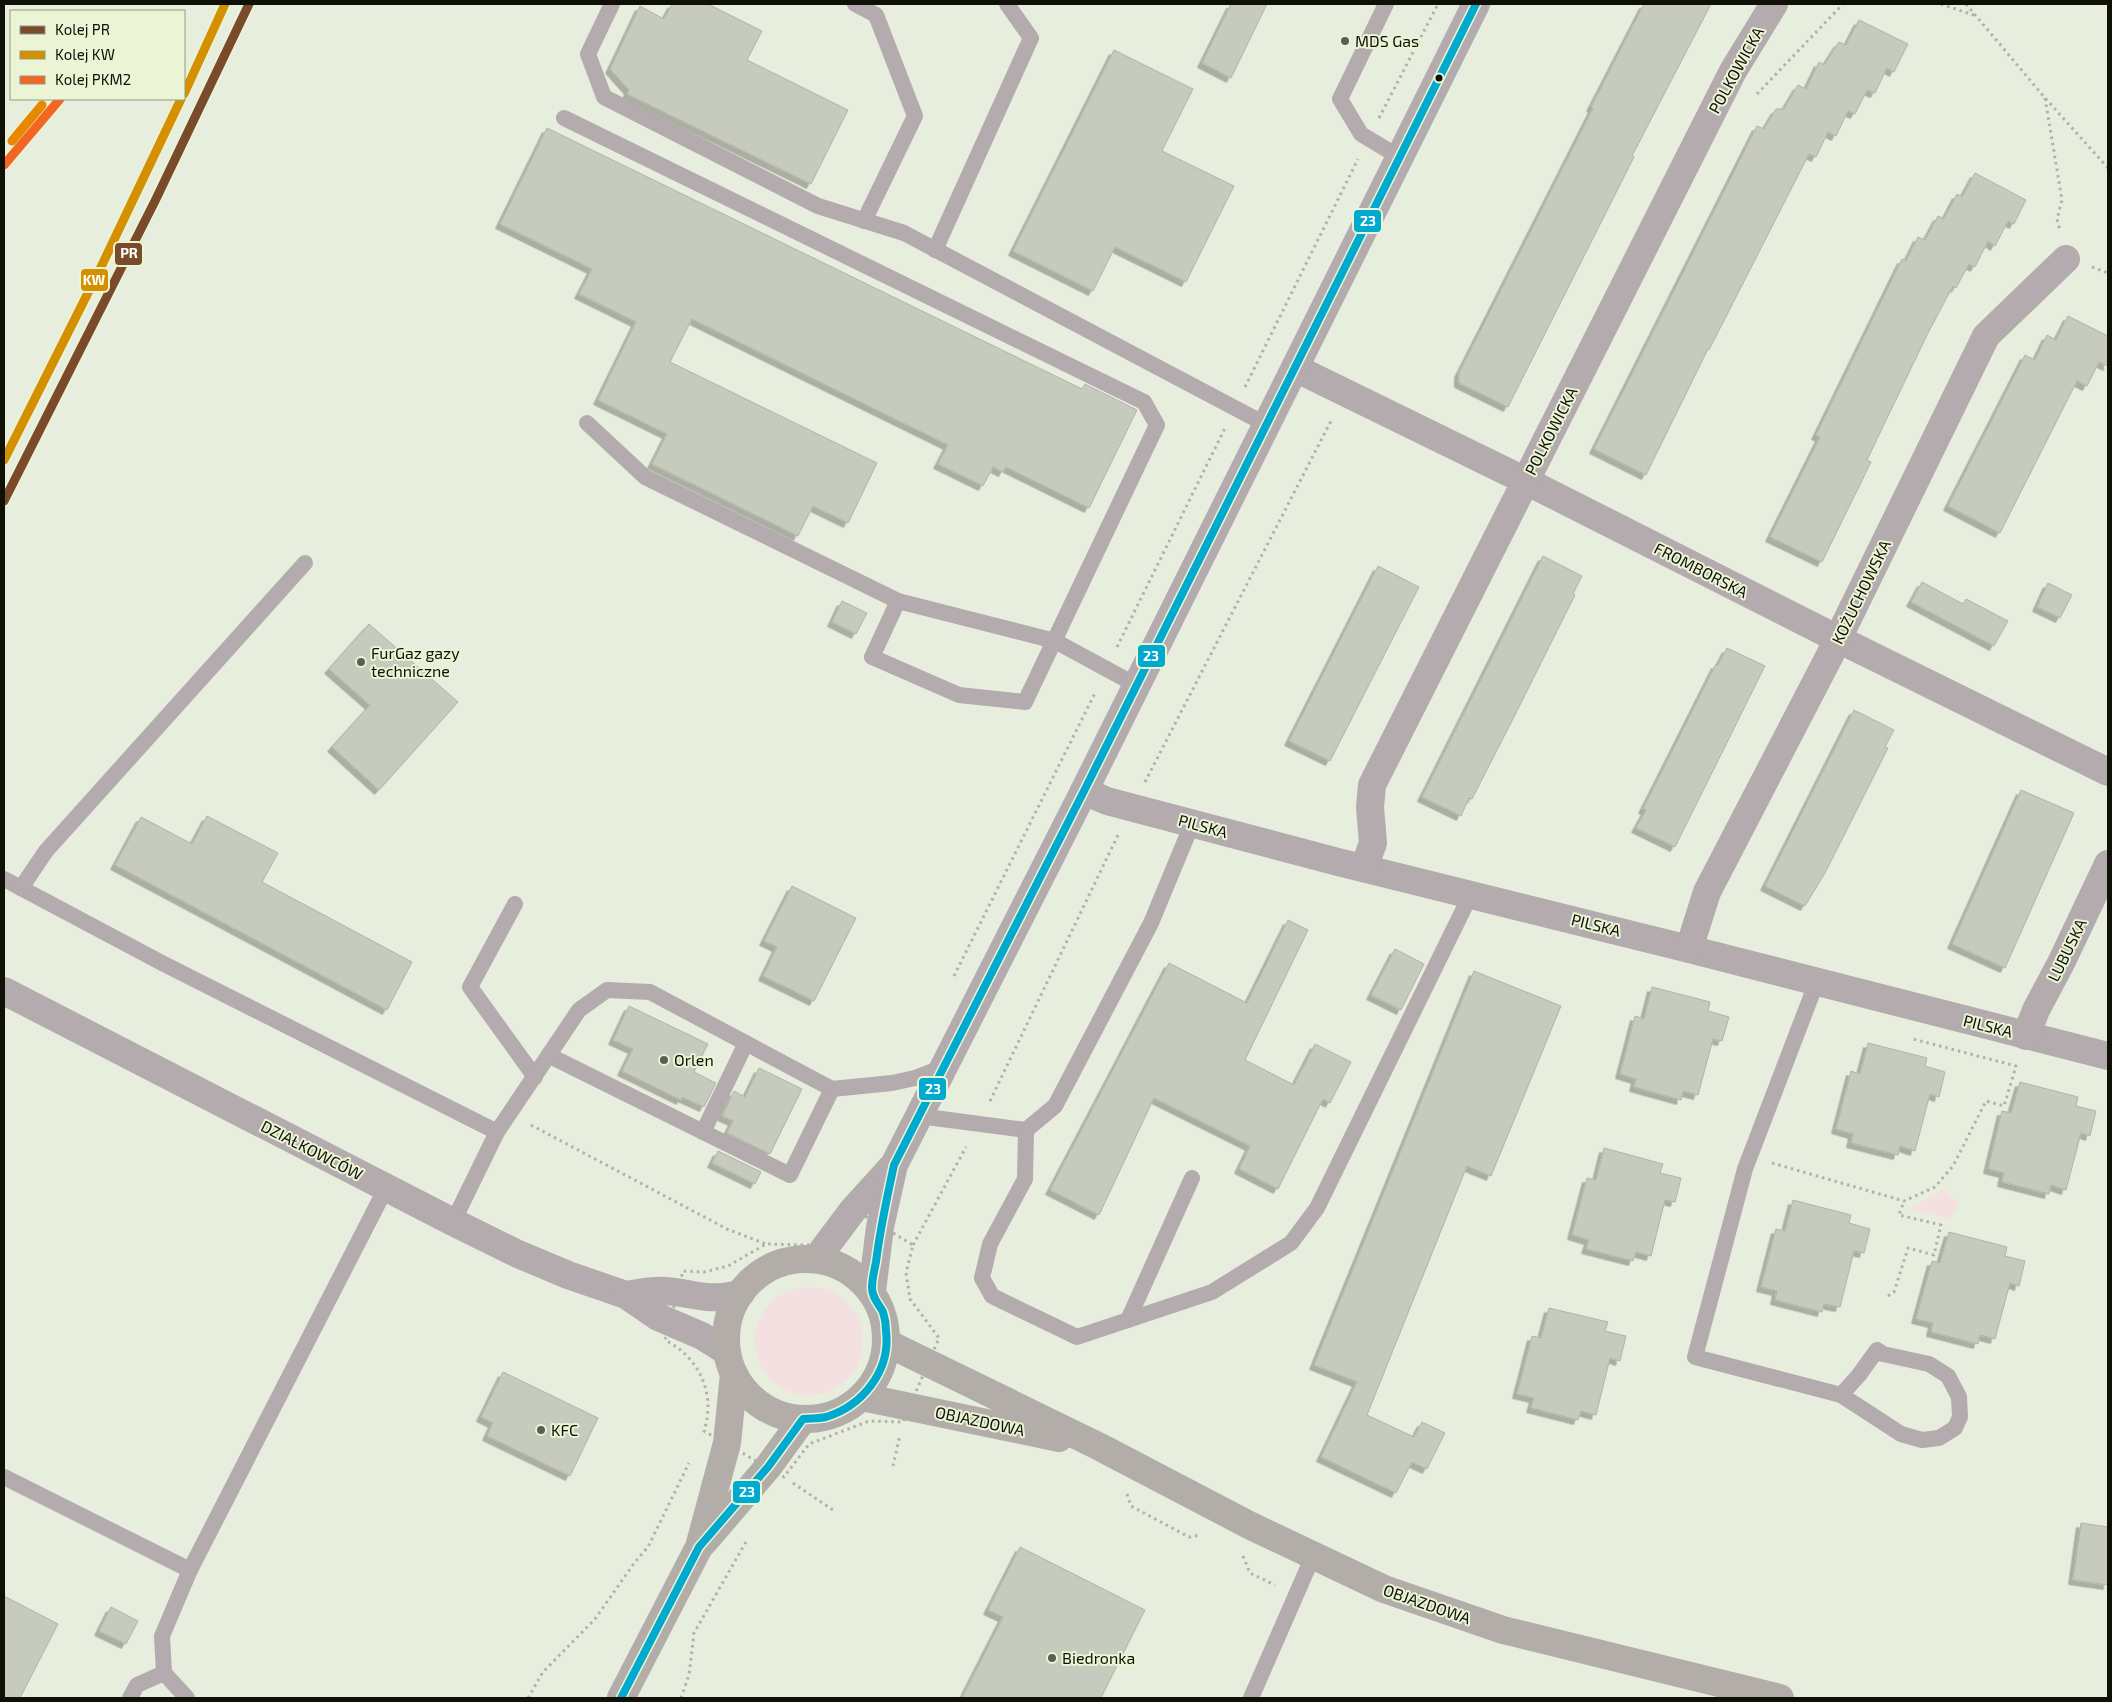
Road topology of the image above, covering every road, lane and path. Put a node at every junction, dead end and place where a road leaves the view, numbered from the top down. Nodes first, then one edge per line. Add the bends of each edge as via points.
1 (612, 4) edge
2 (855, 4) edge
3 (1007, 4) edge
4 (1386, 4) edge
5 (1438, 4) edge
6 (1476, 4) edge
7 (1774, 4) edge
8 (1941, 4) edge
9 (1966, 4) edge
10 (1977, 17) junction
11 (2044, 98) junction
12 (564, 118) dead end
13 (1368, 139) junction
14 (1399, 157) junction
15 (2108, 168) edge
16 (864, 221) junction
17 (935, 250) junction
18 (2066, 259) joint
19 (1295, 368) junction
20 (1234, 408) junction
21 (587, 423) dead end
22 (1267, 425) junction
23 (1526, 481) junction
24 (305, 563) dead end
25 (898, 601) junction
26 (1838, 639) junction
27 (1055, 641) junction
28 (1106, 669) junction
29 (1136, 686) junction
30 (2108, 772) edge
31 (1084, 791) junction
32 (1192, 824) junction
33 (2108, 864) edge
34 (1364, 868) junction
35 (4, 879) edge
36 (21, 888) junction
37 (1471, 894) junction
38 (515, 904) dead end
39 (1689, 949) junction
40 (1817, 981) junction
41 (950, 984) dead end
42 (4, 991) edge
43 (2026, 1036) junction
44 (1906, 1038) dead end
45 (746, 1043) junction
46 (550, 1056) junction
47 (2108, 1056) edge
48 (944, 1067) junction
49 (535, 1077) junction
50 (832, 1090) junction
51 (919, 1116) junction
52 (1026, 1130) junction
53 (497, 1132) junction
54 (703, 1132) junction
55 (1750, 1156) junction
56 (894, 1165) junction
57 (1192, 1178) dead end
58 (386, 1188) junction
59 (1904, 1201) junction
60 (848, 1203) junction
61 (453, 1222) junction
62 (880, 1227) junction
63 (817, 1258) junction
64 (872, 1291) junction
65 (677, 1293) junction
66 (741, 1293) junction
67 (626, 1295) junction
68 (1888, 1296) dead end
69 (1128, 1320) junction
70 (670, 1322) junction
71 (887, 1343) junction
72 (730, 1362) junction
73 (928, 1362) junction
74 (1841, 1395) junction
75 (862, 1397) junction
76 (908, 1417) junction
77 (802, 1419) junction
78 (716, 1437) junction
79 (700, 1440) dead end
80 (1098, 1446) junction
81 (691, 1458) dead end
82 (893, 1466) dead end
83 (777, 1476) junction
84 (4, 1477) edge
85 (1125, 1489) dead end
86 (833, 1510) dead end
87 (1209, 1534) dead end
88 (749, 1538) dead end
89 (699, 1547) junction
90 (1240, 1550) dead end
91 (1313, 1556) junction
92 (190, 1570) junction
93 (1296, 1596) junction
94 (164, 1673) junction
95 (130, 1698) edge
96 (187, 1698) edge
97 (528, 1698) edge
98 (621, 1698) edge
99 (681, 1698) edge
100 (1251, 1698) edge
101 (1780, 1698) edge

1 - 16 lane via 588,54 604,97 818,206
2 - 16 lane via 876,15 916,116
3 - 17 lane via 1031,38
4 - 13 lane via 1340,99 1361,134
5 - 13 path
6 - 14 street
7 - 23 street, POLKOWICKA via 1733,70
8 - 10 path
9 - 10 path
10 - 11 path
11 - 15 path
11 - 18 path via 2062,200 2057,219
12 - 27 lane via 1144,402 1157,425
13 - 14 lane
13 - 20 path
14 - 19 street
16 - 17 lane via 904,233
17 - 20 lane
18 - 26 street, KOŻUCHOWSKA via 1986,336
19 - 22 street
19 - 23 street, FROMBORSKA
20 - 22 lane
20 - 28 path
21 - 25 lane via 645,477
22 - 29 street
23 - 26 street, FROMBORSKA
23 - 34 street, POLKOWICKA via 1372,785 1372,843
24 - 36 lane via 46,851
25 - 27 lane
25 - 27 lane via 872,657 958,695 1025,702
26 - 30 street, FROMBORSKA
26 - 39 street, KOŻUCHOWSKA via 1707,892
27 - 28 lane
28 - 29 lane
28 - 41 path
29 - 31 street
31 - 32 street, PILSKA via 1107,801
31 - 48 street
32 - 34 street, PILSKA
32 - 52 lane via 1151,923 1055,1106
33 - 43 street, LUBUSKA
34 - 37 street, PILSKA
35 - 36 lane
36 - 53 lane
37 - 39 street, PILSKA
37 - 69 lane via 1317,1208 1291,1243 1212,1292
38 - 49 lane via 470,987
39 - 40 street, PILSKA
40 - 43 street, PILSKA
40 - 55 lane
42 - 58 street, DZIAŁKOWCÓW
43 - 47 street, PILSKA
44 - 59 path via 2016,1066 2004,1106 1986,1101 1953,1166 1935,1188
45 - 46 lane via 650,992 607,990 578,1010
45 - 50 lane
45 - 54 lane
46 - 49 lane
46 - 54 lane
48 - 50 lane via 892,1083
48 - 51 street
49 - 53 lane
50 - 54 lane via 790,1175
51 - 52 lane
51 - 56 street
52 - 69 lane via 1025,1179 990,1244 982,1278 992,1296 1078,1337
53 - 61 lane
55 - 59 path
55 - 74 lane via 1695,1357
56 - 60 street
56 - 62 street
57 - 69 lane
58 - 61 street, DZIAŁKOWCÓW
58 - 92 lane
59 - 68 path via 1900,1215 1941,1225 1934,1255 1908,1248 1894,1292
60 - 62 path
60 - 63 street
60 - 65 path via 829,1234 808,1245 766,1244 720,1268 704,1272 683,1271
61 - 67 street, DZIAŁKOWCÓW via 518,1254
62 - 64 street
62 - 73 path via 913,1246 906,1273 910,1299 939,1338
63 - 64 main road via 848,1269
63 - 66 main road via 793,1259 771,1266 749,1282
64 - 71 main road via 884,1316
65 - 66 street, DZIAŁKOWCÓW via 712,1299
65 - 67 street, DZIAŁKOWCÓW via 653,1291
65 - 70 path
66 - 72 main road via 733,1304 726,1327
67 - 70 street, DZIAŁKOWCÓW
70 - 72 street, DZIAŁKOWCÓW via 708,1339
70 - 78 path via 665,1340 694,1362 704,1382 708,1419
71 - 73 main road, OBJAZDOWA
71 - 75 main road via 884,1363
72 - 77 main road via 746,1392 762,1406
72 - 78 main road
73 - 76 path
73 - 80 main road, OBJAZDOWA
74 - 74 lane via 1901,1434 1922,1440 1939,1438 1954,1428 1960,1417 1959,1397 1948,1376 1929,1364 1877,1350
75 - 76 main road, OBJAZDOWA
75 - 77 main road via 845,1410 824,1418
76 - 80 main road, OBJAZDOWA
76 - 82 path
76 - 83 path via 869,1421 809,1444
77 - 83 main road
78 - 79 path
78 - 83 path
78 - 89 main road
80 - 91 main road, OBJAZDOWA
81 - 97 path via 648,1547 595,1619 543,1672
83 - 86 path
83 - 89 main road
84 - 92 lane
85 - 87 path via 1131,1506 1154,1519 1189,1537
88 - 99 path via 694,1632 689,1675
89 - 98 main road
90 - 93 path via 1250,1573
91 - 93 lane
91 - 101 main road, OBJAZDOWA via 1384,1589 1503,1630
92 - 94 lane via 162,1636
93 - 100 lane
94 - 95 lane via 137,1685
94 - 96 lane

